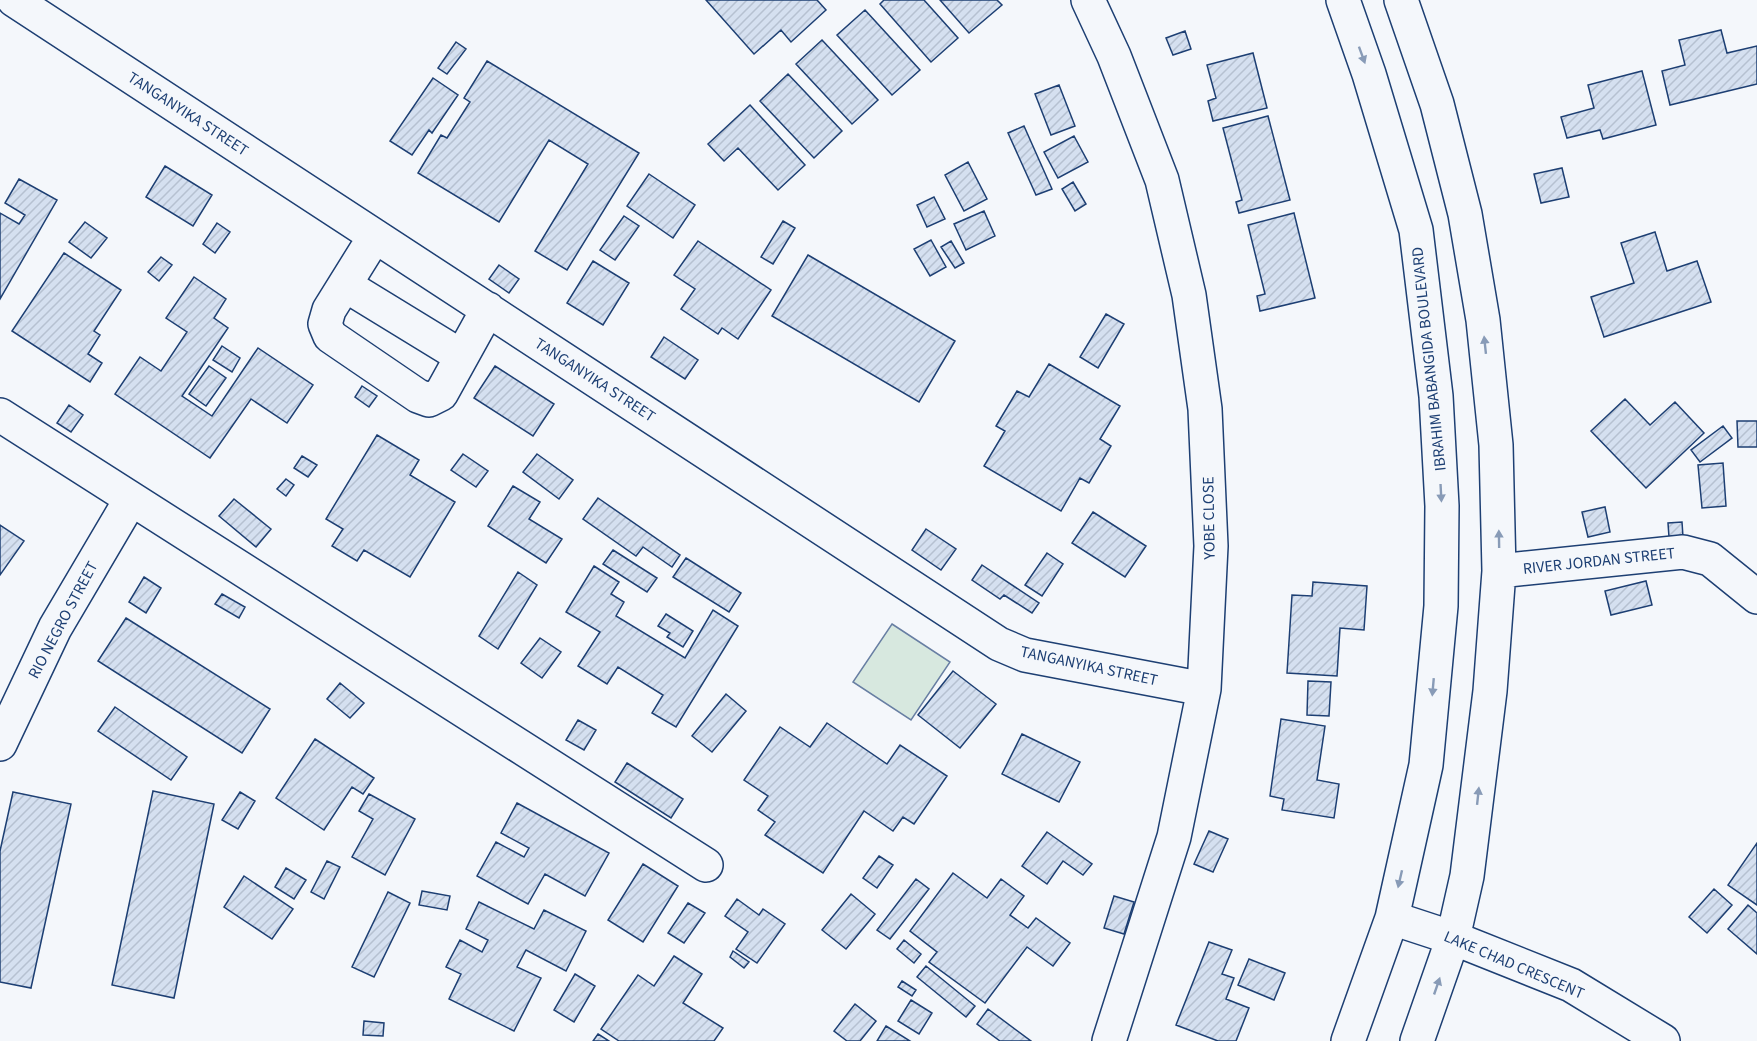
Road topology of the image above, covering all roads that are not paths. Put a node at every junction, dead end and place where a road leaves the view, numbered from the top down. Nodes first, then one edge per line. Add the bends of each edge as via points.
1 (14, 0) edge
2 (1088, 0) edge
3 (1342, 0) edge
4 (1401, 0) edge
5 (375, 236) junction
6 (345, 285) junction
7 (488, 309) junction
8 (461, 356) junction
9 (0, 415) edge
10 (131, 499) junction
11 (1499, 571) junction
12 (1757, 597) edge
13 (1204, 689) junction
14 (0, 744) edge
15 (706, 866) dead end
16 (1392, 918) junction
17 (1453, 938) junction
18 (1109, 1041) edge
19 (1348, 1041) edge
20 (1417, 1041) edge
21 (1663, 1041) edge

1 - 5 street, TANGANYIKA STREET
2 - 13 street, YOBE CLOSE via 1162,180 1189,295 1205,409 1210,512
3 -> 16 street, IBRAHIM BABANGIDA BOULEVARD via 1369,74 1416,230 1435,385 1442,506 1441,606 1426,765
11 -> 4 street via 1496,445 1483,320 1465,214 1437,104
5 - 6 street
5 - 7 street, TANGANYIKA STREET
6 - 8 street
6 - 8 street via 329,310 325,324 330,336 418,396 429,400 441,394
7 - 8 street
7 - 13 street, TANGANYIKA STREET via 999,644 1025,655
9 - 10 street
10 - 14 street, RIO NEGRO STREET via 56,628
10 - 15 street
11 - 12 street, RIVER JORDAN STREET via 1683,552 1710,559
17 -> 11 street via 1476,810
13 - 18 street, YOBE CLOSE via 1174,837
16 - 17 street, LAKE CHAD CRESCENT
16 - 19 street, IBRAHIM BABANGIDA BOULEVARD
20 -> 17 street
17 - 21 street, LAKE CHAD CRESCENT via 1570,985

